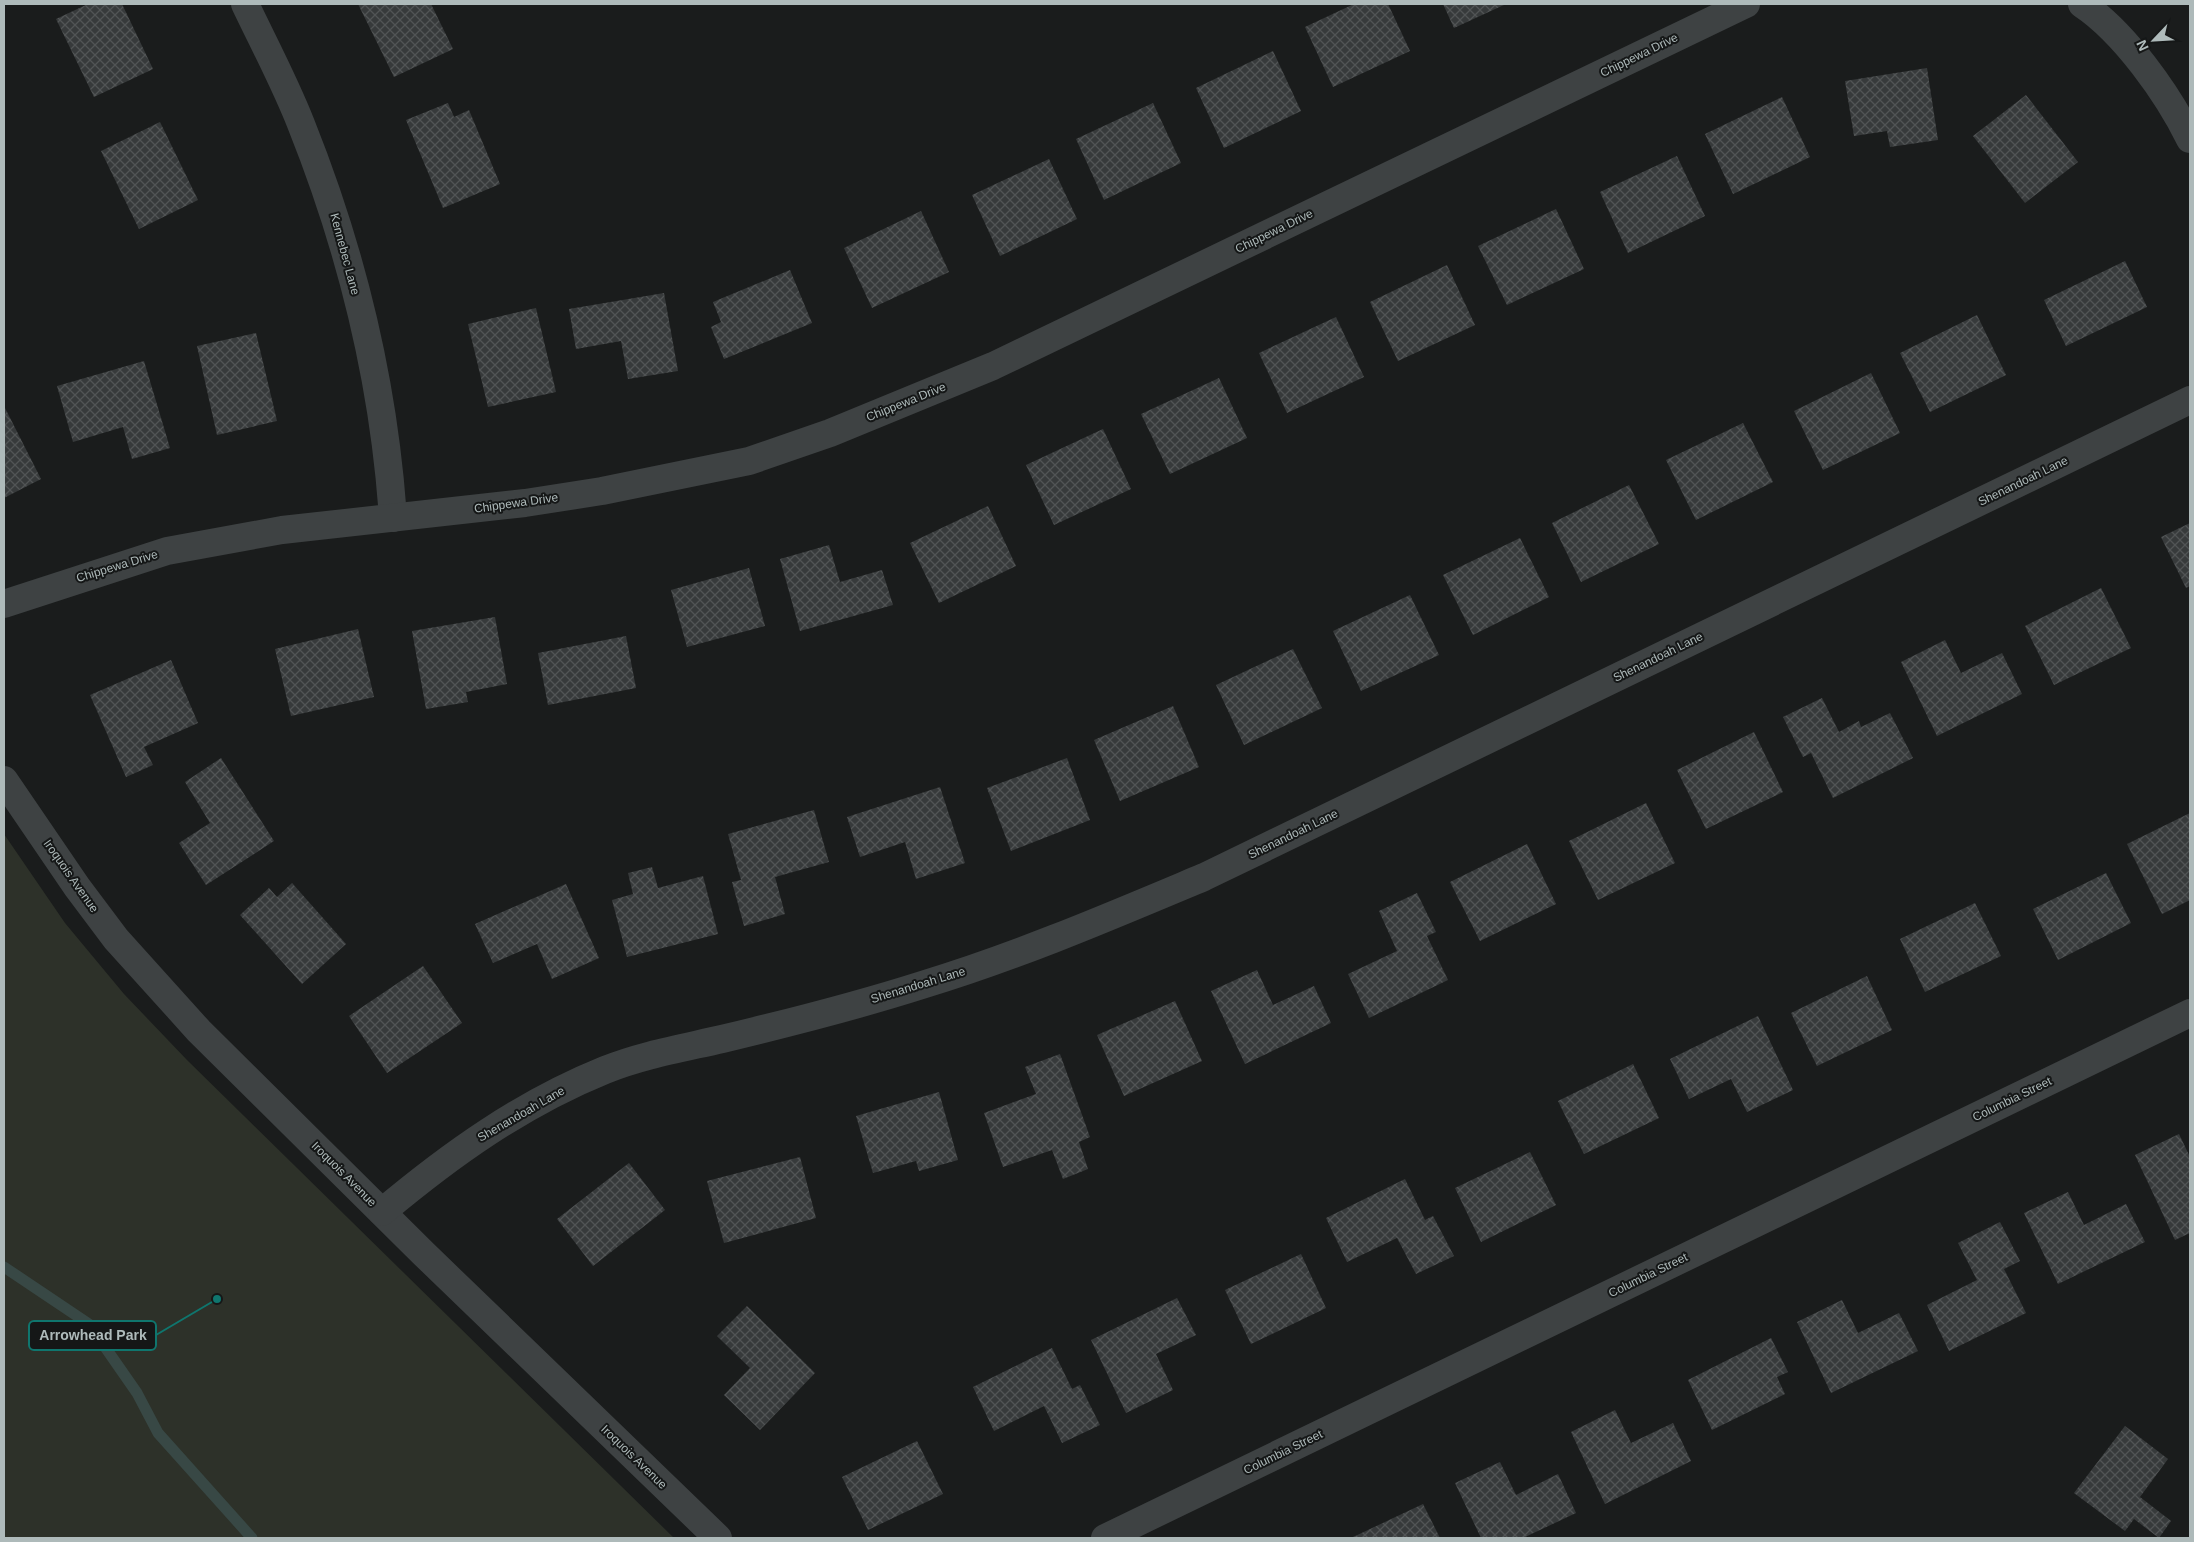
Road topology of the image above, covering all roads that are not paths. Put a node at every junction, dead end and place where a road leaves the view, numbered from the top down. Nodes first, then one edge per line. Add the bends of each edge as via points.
1 (245, 4) edge
2 (1746, 4) edge
3 (2082, 4) edge
4 (2190, 139) edge
5 (2190, 400) edge
6 (393, 518) junction
7 (4, 604) edge
8 (4, 780) edge
9 (2190, 1012) edge
10 (382, 1212) junction
11 (718, 1538) edge
12 (1105, 1538) edge

1 - 6 street, Kennebec Lane via 301,124 336,219 361,315 388,453
2 - 6 street, Chippewa Drive via 993,366 830,433 748,461 602,491 524,504
3 - 4 street via 2120,38 2146,69
5 - 10 street, Shenandoah Lane via 1204,877 921,986 616,1067 553,1092 491,1128
6 - 7 street, Chippewa Drive via 282,530 167,551
8 - 10 street, Iroquois Avenue via 116,939 199,1031
9 - 12 street, Columbia Street
10 - 11 street, Iroquois Avenue

